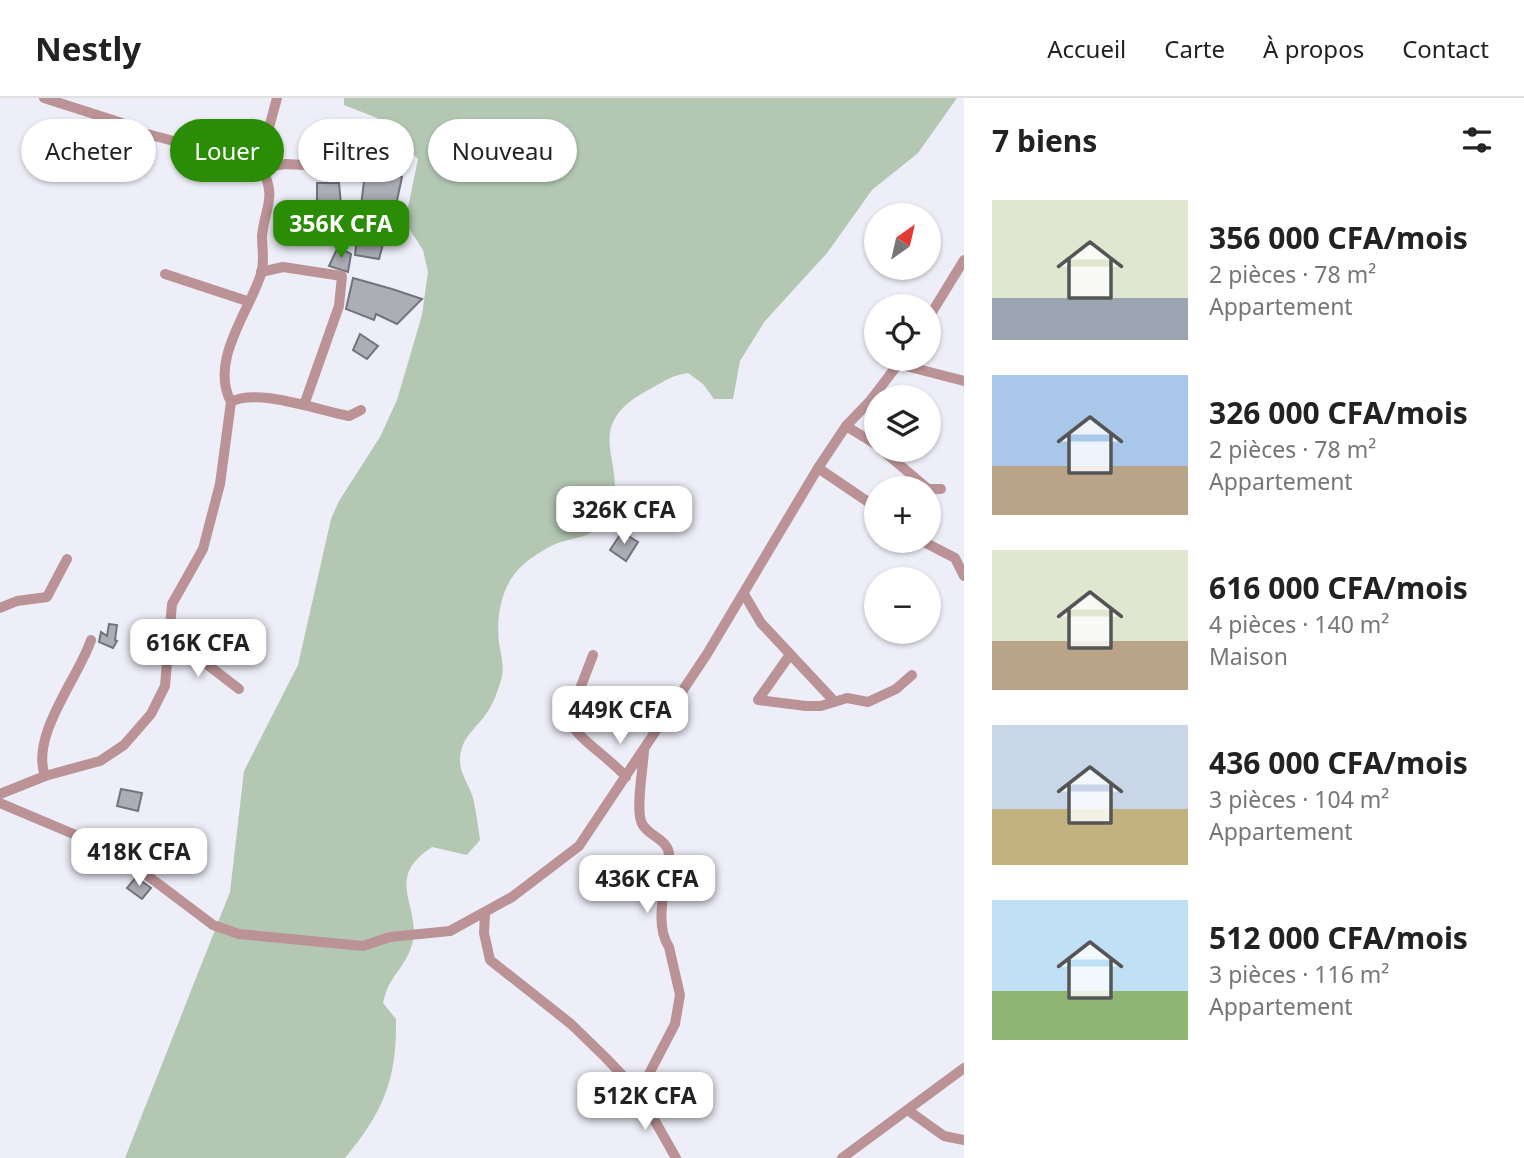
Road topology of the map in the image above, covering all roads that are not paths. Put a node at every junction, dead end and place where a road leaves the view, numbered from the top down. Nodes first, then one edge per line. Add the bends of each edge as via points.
1 (44, 98) edge
2 (277, 98) edge
3 (271, 119) edge
4 (170, 139) edge
5 (269, 182) edge
6 (964, 260) edge
7 (261, 272) junction
8 (165, 274) dead end
9 (941, 297) edge
10 (247, 301) junction
11 (892, 371) edge
12 (930, 371) edge
13 (964, 381) edge
14 (231, 402) junction
15 (304, 405) junction
16 (361, 410) dead end
17 (846, 426) junction
18 (864, 437) edge
19 (896, 462) edge
20 (818, 468) junction
21 (913, 476) edge
22 (864, 499) edge
23 (941, 551) edge
24 (66, 559) dead end
25 (964, 576) edge
26 (744, 594) junction
27 (0, 608) edge
28 (92, 640) dead end
29 (169, 647) junction
30 (593, 655) dead end
31 (789, 656) junction
32 (912, 674) dead end
33 (239, 689) dead end
34 (834, 701) junction
35 (644, 746) junction
36 (45, 776) junction
37 (626, 777) junction
38 (0, 794) edge
39 (0, 803) edge
40 (485, 914) junction
41 (964, 1068) edge
42 (639, 1093) junction
43 (909, 1111) junction
44 (964, 1140) edge
45 (676, 1158) edge
46 (842, 1158) edge

1 - 4 street
2 - 3 street
5 - 7 street
6 - 9 street
7 - 10 street
7 - 15 street via 283,267 342,276 339,306
8 - 10 street
10 - 14 street via 228,357 225,382
11 - 17 street
12 - 13 street
14 - 15 street via 245,397
14 - 29 street via 220,484 203,549 172,604
15 - 16 street via 349,416
17 - 18 street
17 - 20 street
19 - 21 street
20 - 22 street
20 - 26 street
23 - 25 street via 955,558
24 - 27 street via 47,597
26 - 31 street
26 - 35 street
28 - 36 street via 50,724 43,758
29 - 33 street via 200,659
29 - 36 street via 165,686 152,714 124,745 100,761
30 - 37 street via 568,720
31 - 34 street
31 - 34 street via 758,700 806,706
32 - 34 street via 880,698
35 - 37 street
35 - 42 street via 641,823 670,855 662,903 665,940 680,995 670,1039
36 - 38 street
37 - 40 street via 579,846
39 - 40 street via 90,841 140,870 214,925 239,934 363,946 390,937 450,931
40 - 42 street via 490,960 571,1024
41 - 43 street
42 - 45 street
43 - 44 street via 944,1136
43 - 46 street

